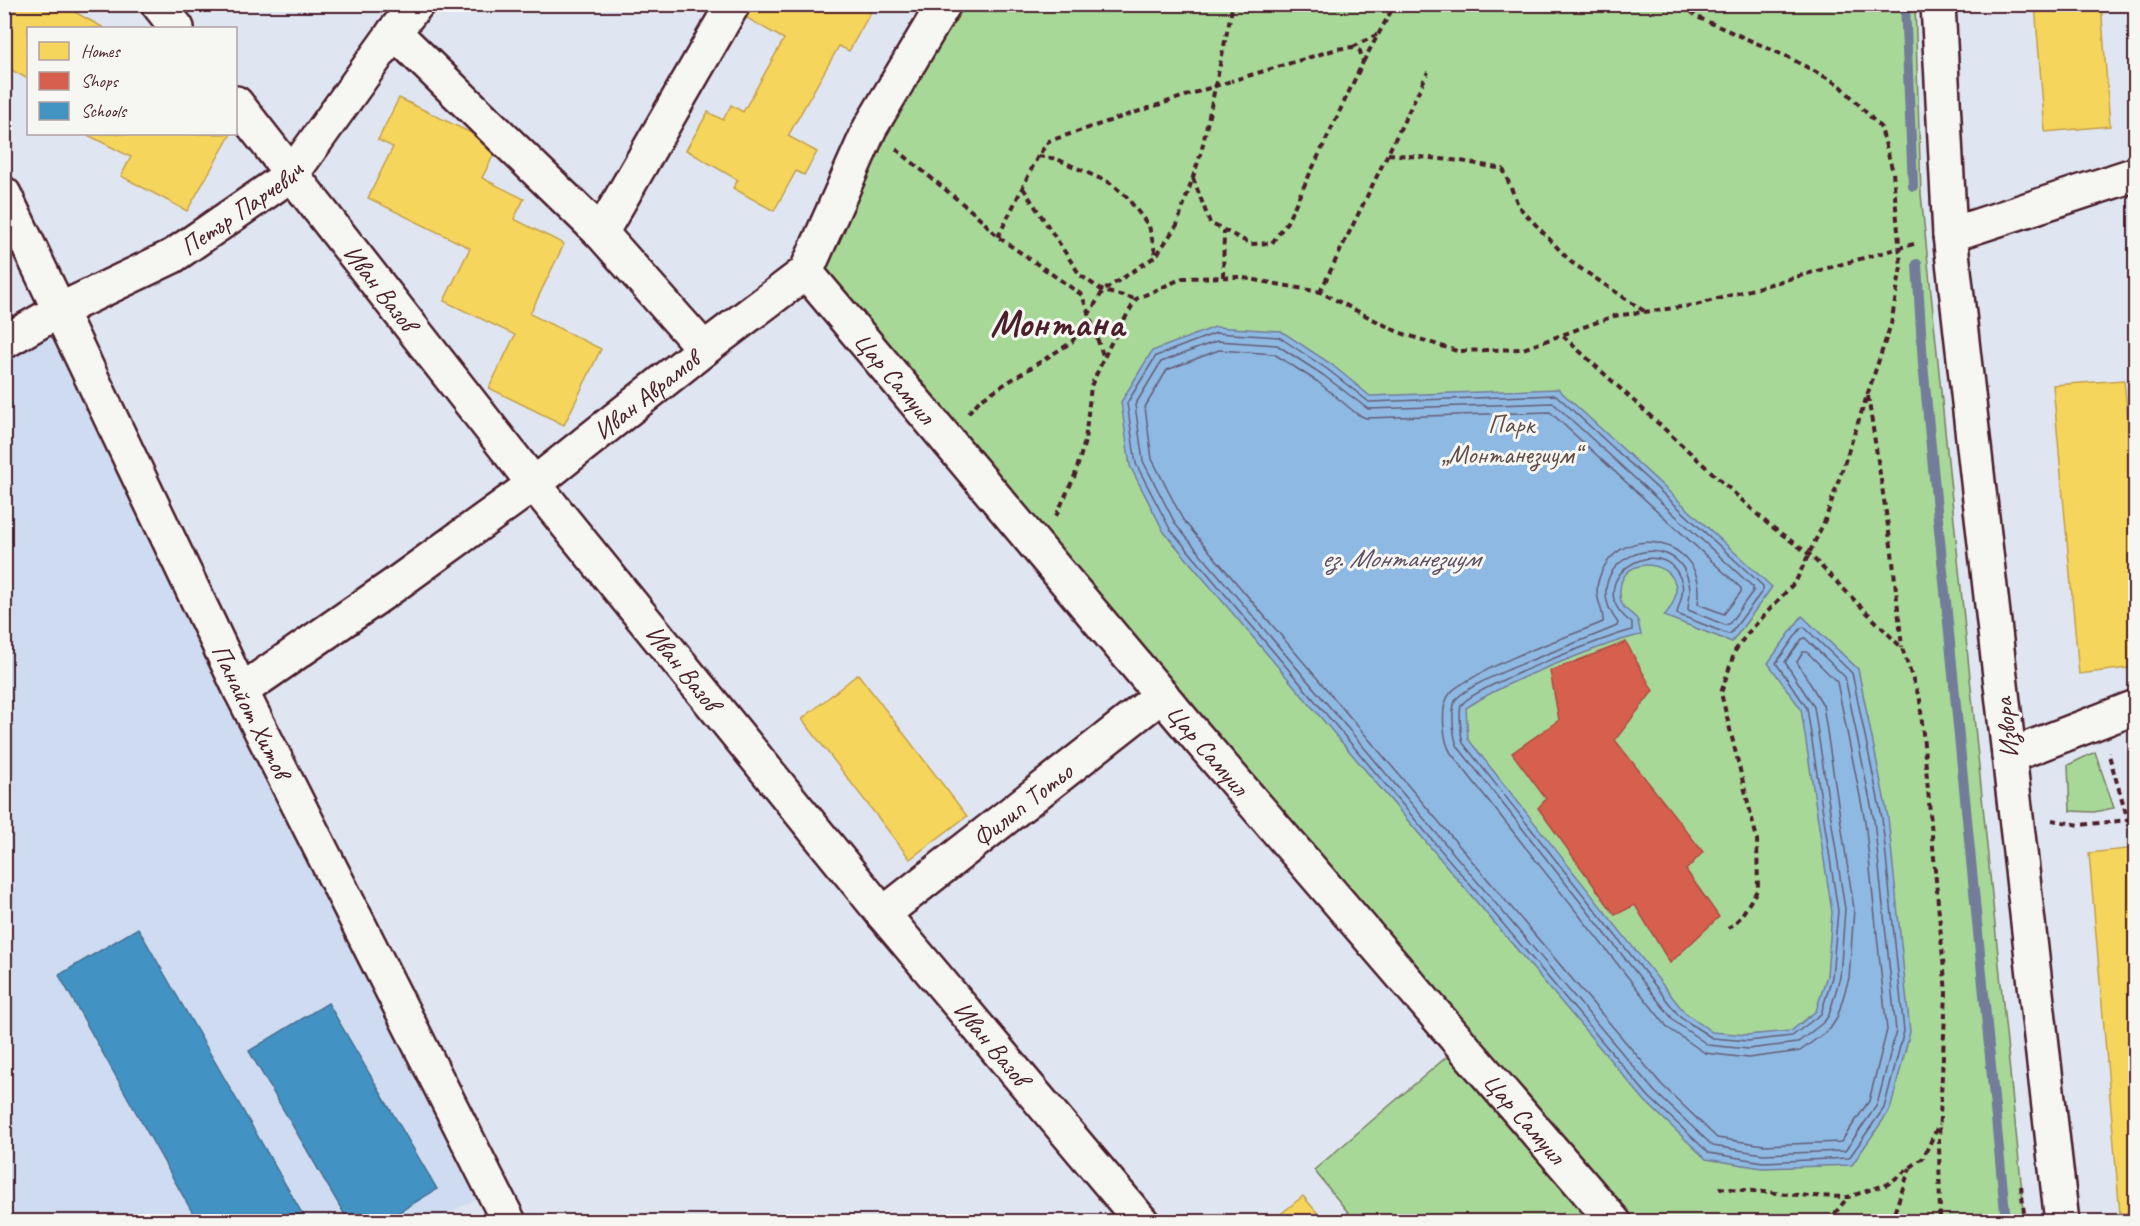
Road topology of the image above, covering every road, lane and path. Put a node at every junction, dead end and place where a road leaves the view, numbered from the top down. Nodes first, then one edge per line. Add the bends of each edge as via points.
1 (158, 4) edge
2 (417, 4) edge
3 (733, 4) edge
4 (944, 4) edge
5 (1233, 4) edge
6 (1395, 4) edge
7 (1683, 4) edge
8 (1938, 4) edge
9 (176, 27) edge
10 (394, 32) junction
11 (1380, 34) junction
12 (1352, 47) junction
13 (1363, 62) junction
14 (1428, 72) dead end
15 (237, 104) edge
16 (870, 128) junction
17 (1389, 154) junction
18 (1038, 156) junction
19 (292, 174) junction
20 (2136, 174) edge
21 (1193, 177) junction
22 (1023, 188) junction
23 (4, 194) edge
24 (1224, 231) junction
25 (601, 233) junction
26 (1950, 235) junction
27 (998, 237) junction
28 (1899, 247) junction
29 (1156, 256) junction
30 (806, 272) junction
31 (1223, 277) junction
32 (1103, 291) junction
33 (1320, 292) junction
34 (1136, 299) junction
35 (60, 310) junction
36 (1644, 312) junction
37 (1090, 314) junction
38 (1563, 336) junction
39 (4, 342) edge
40 (704, 349) junction
41 (1104, 358) junction
42 (1868, 394) junction
43 (946, 438) junction
44 (534, 484) junction
45 (1040, 550) junction
46 (1809, 554) junction
47 (1902, 648) junction
48 (241, 691) junction
49 (1162, 695) junction
50 (2136, 707) edge
51 (2106, 746) dead end
52 (2009, 756) junction
53 (2051, 810) dead end
54 (2052, 820) junction
55 (2043, 823) dead end
56 (883, 914) junction
57 (1726, 931) dead end
58 (1940, 1121) junction
59 (1910, 1167) junction
60 (1719, 1188) dead end
61 (1848, 1197) junction
62 (509, 1221) edge
63 (1142, 1221) edge
64 (1614, 1221) edge
65 (1828, 1221) edge
66 (1891, 1221) edge
67 (1940, 1221) edge
68 (2062, 1221) edge

1 - 9 street
2 - 10 street, Петър Парчевич
3 - 25 street
4 - 16 street, Иван Аврамов
5 - 21 path
6 - 11 path
7 - 28 path via 1697,17 1840,85 1881,128 1893,172
8 - 26 street, Извора
10 - 19 street, Петър Парчевич
10 - 25 street
11 - 12 path
11 - 13 path
12 - 13 path via 1360,51
12 - 18 path, bridge via 1279,65 1049,141
13 - 24 path via 1287,222 1272,243 1251,244
14 - 17 path
15 - 19 street, Иван Вазов
16 - 27 path
16 - 30 street, Иван Аврамов
17 - 33 path
17 - 36 path via 1503,169 1519,207 1571,261
18 - 22 path
18 - 29 path via 1057,159 1110,183 1126,196 1149,226
19 - 35 street, Петър Парчевич via 173,256
19 - 44 street, Иван Вазов
20 - 26 street
21 - 24 path via 1210,223
21 - 29 path via 1177,225
22 - 27 path
22 - 32 path via 1080,275
23 - 35 street, Панайот Хитов
24 - 31 path
25 - 40 street
26 - 28 path
26 - 52 street, Извора
27 - 37 path via 1082,295
28 - 36 path via 1696,304
28 - 42 path via 1901,267 1891,324
29 - 32 path
30 - 40 street, Иван Аврамов
30 - 43 street, Цар Самуил
31 - 33 path
31 - 34 path via 1183,278
32 - 34 path
32 - 37 path
33 - 38 path via 1398,332 1457,351 1523,349
34 - 41 path
35 - 39 street, Петър Парчевич
35 - 48 street, Панайот Хитов
36 - 38 path via 1614,316
37 - 41 path
37 - 43 path via 1071,342 981,399
38 - 46 path via 1768,524
40 - 44 street, Иван Аврамов
41 - 45 path via 1090,386 1085,441 1075,475
42 - 46 path via 1826,518
42 - 47 path
43 - 45 street, Цар Самуил
44 - 48 street, Иван Аврамов
44 - 56 street, Иван Вазов
45 - 49 street, Цар Самуил
46 - 47 path
46 - 57 path via 1796,581 1746,635 1721,693 1757,839 1758,889 1740,918
47 - 58 path via 1920,700 1938,882 1946,993
48 - 62 street, Панайот Хитов
49 - 56 street, Филип Тотьо
49 - 64 street, Цар Самуил
50 - 52 street
51 - 54 path via 2128,820 2080,825
52 - 68 street, Извора
53 - 54 path
54 - 55 path
56 - 63 street, Иван Вазов
58 - 59 path via 1923,1158
58 - 67 path
59 - 61 path via 1888,1184
59 - 66 path
60 - 61 path
61 - 65 path

